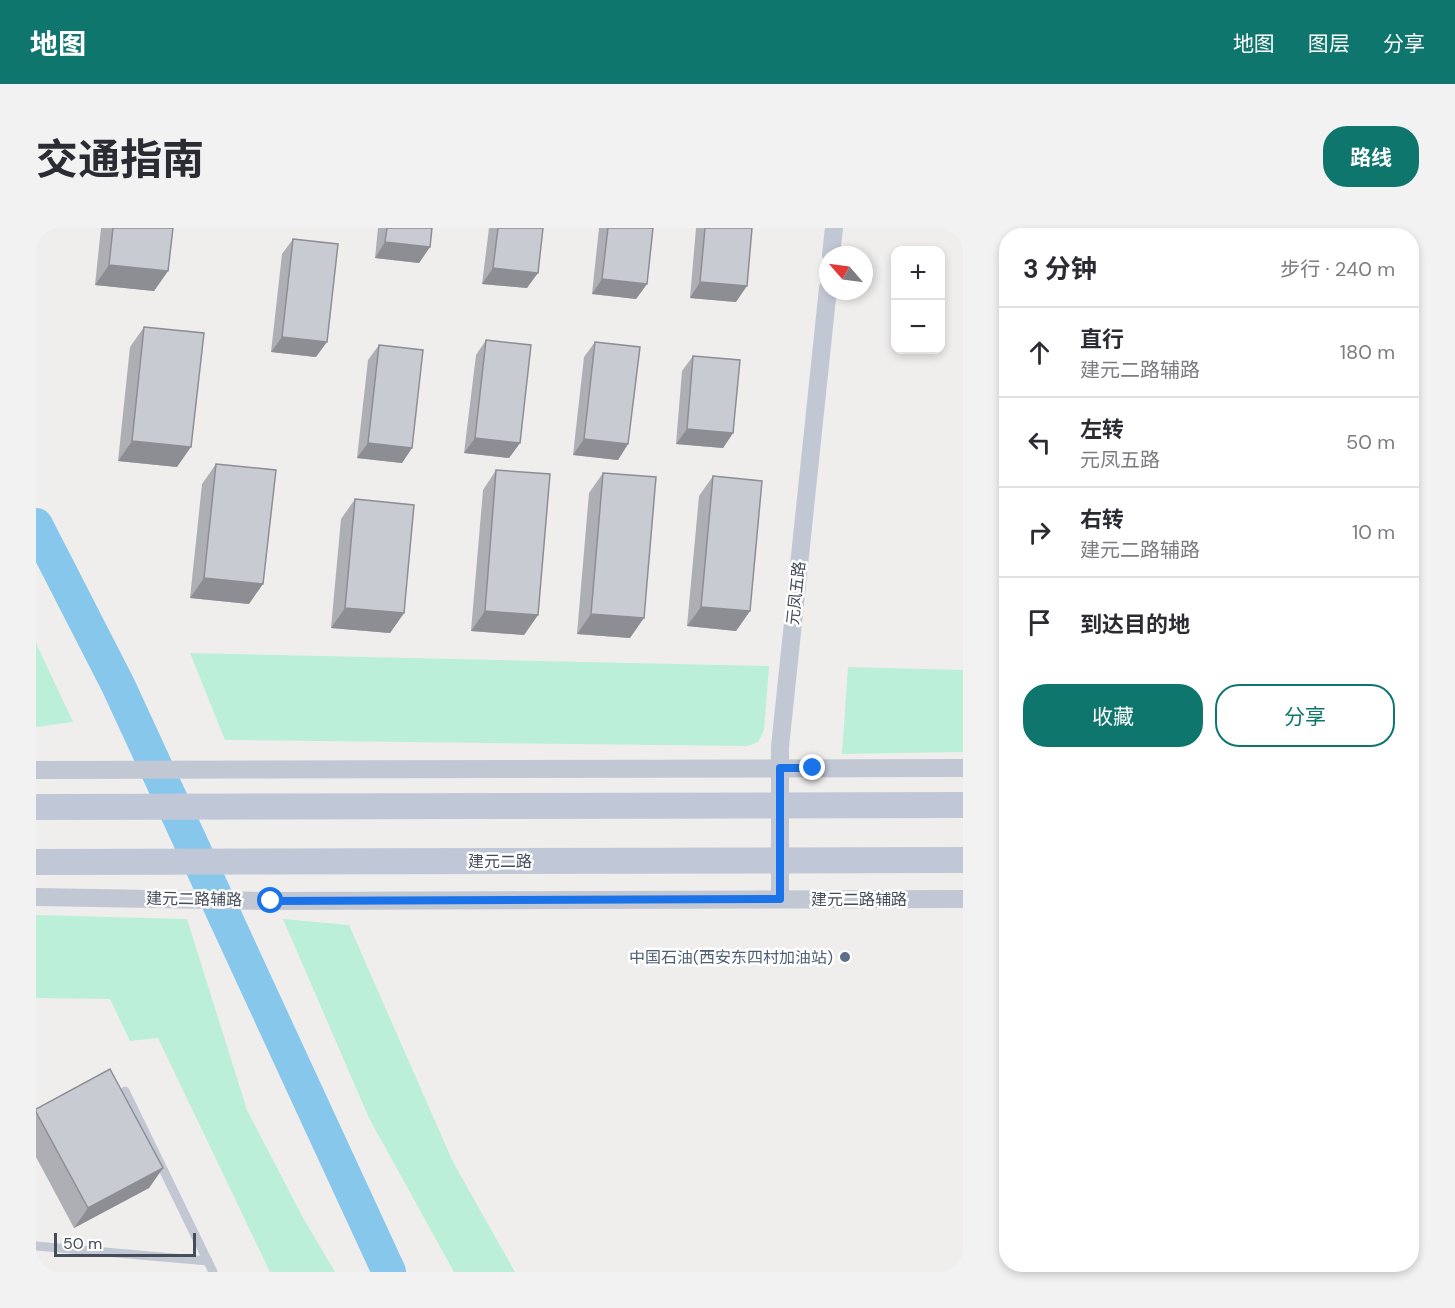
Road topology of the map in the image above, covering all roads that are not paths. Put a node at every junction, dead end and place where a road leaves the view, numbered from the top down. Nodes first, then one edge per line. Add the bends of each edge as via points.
1 (834, 228) edge
2 (832, 246) edge
3 (827, 300) edge
4 (780, 768) junction
5 (963, 768) edge
6 (36, 770) edge
7 (780, 806) junction
8 (963, 806) edge
9 (36, 807) edge
10 (780, 860) junction
11 (963, 860) edge
12 (36, 862) edge
13 (36, 897) edge
14 (780, 899) junction
15 (963, 899) edge
16 (125, 1091) edge
17 (36, 1246) edge
18 (208, 1261) junction
19 (213, 1272) edge

1 - 2 street
3 - 4 street, 元凤五路
4 - 5 street
4 - 6 street
4 - 7 street, 元凤五路
7 - 8 main road
7 - 9 main road
7 - 10 street, 元凤五路
10 - 11 main road, 建元二路
10 - 12 main road, 建元二路
10 - 14 street, 元凤五路
13 - 14 street, 建元二路辅路 via 271,901
14 - 15 street, 建元二路辅路
16 - 18 lane
17 - 18 lane
18 - 19 lane

